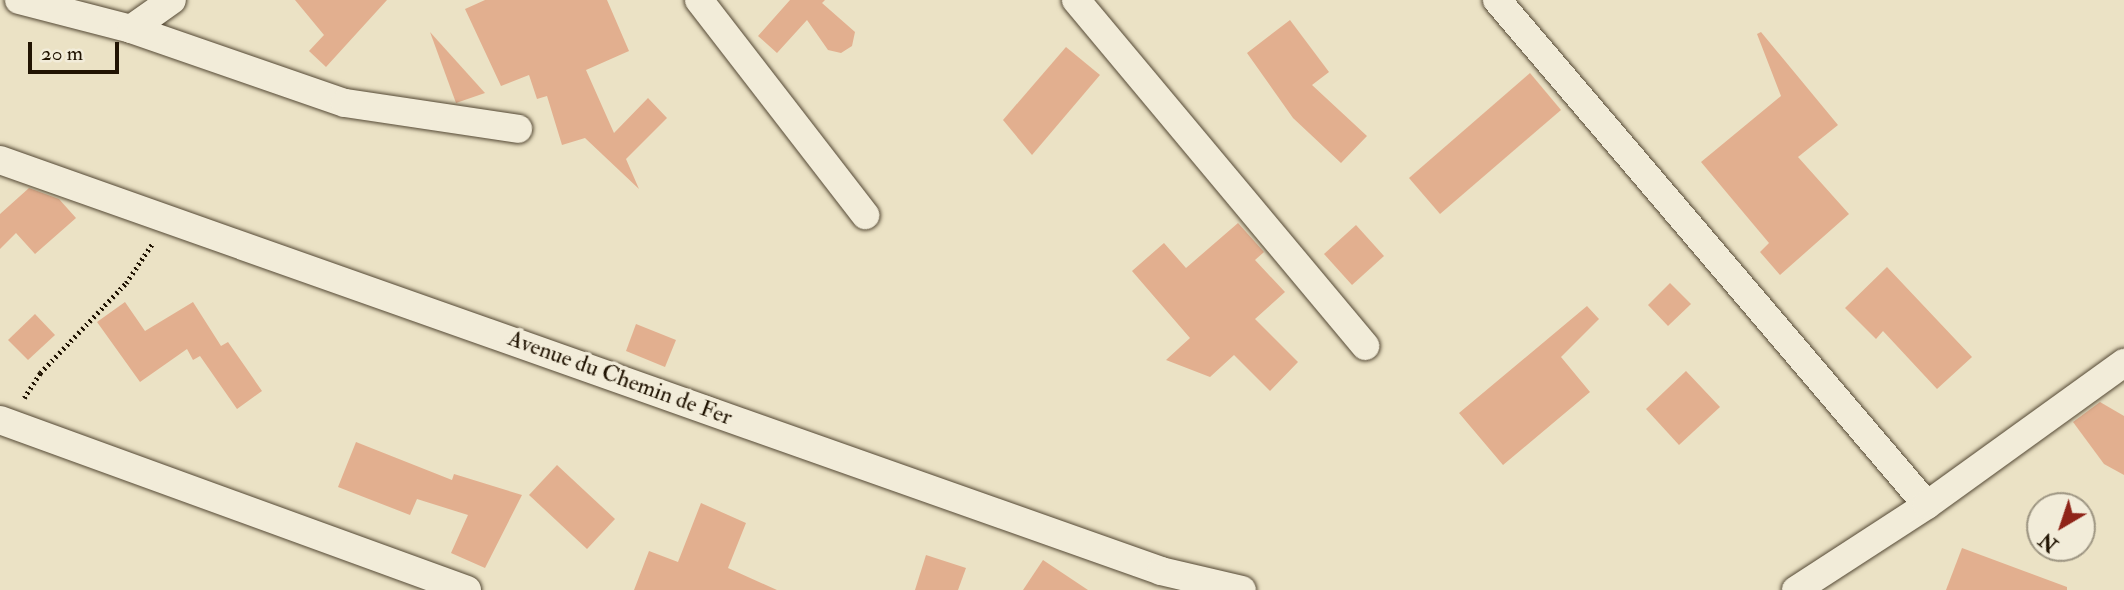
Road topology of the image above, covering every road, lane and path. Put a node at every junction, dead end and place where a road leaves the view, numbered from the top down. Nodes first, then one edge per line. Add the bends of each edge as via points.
1 (19, 0) edge
2 (172, 0) edge
3 (699, 0) edge
4 (1076, 0) edge
5 (1497, 0) edge
6 (131, 29) junction
7 (517, 129) dead end
8 (0, 160) edge
9 (865, 215) dead end
10 (167, 217) junction
11 (1365, 346) dead end
12 (2124, 363) edge
13 (4, 421) edge
14 (1927, 505) junction
15 (1222, 587) edge
16 (467, 590) edge
17 (1796, 590) edge

1 - 6 street
2 - 6 street
3 - 9 street
4 - 11 street
5 - 14 street
6 - 7 street via 345,103
8 - 10 street, Avenue du Chemin de Fer
10 - 13 path via 126,283 40,373
10 - 15 street, Avenue du Chemin de Fer via 1148,566
12 - 14 street
13 - 16 street
14 - 17 street

